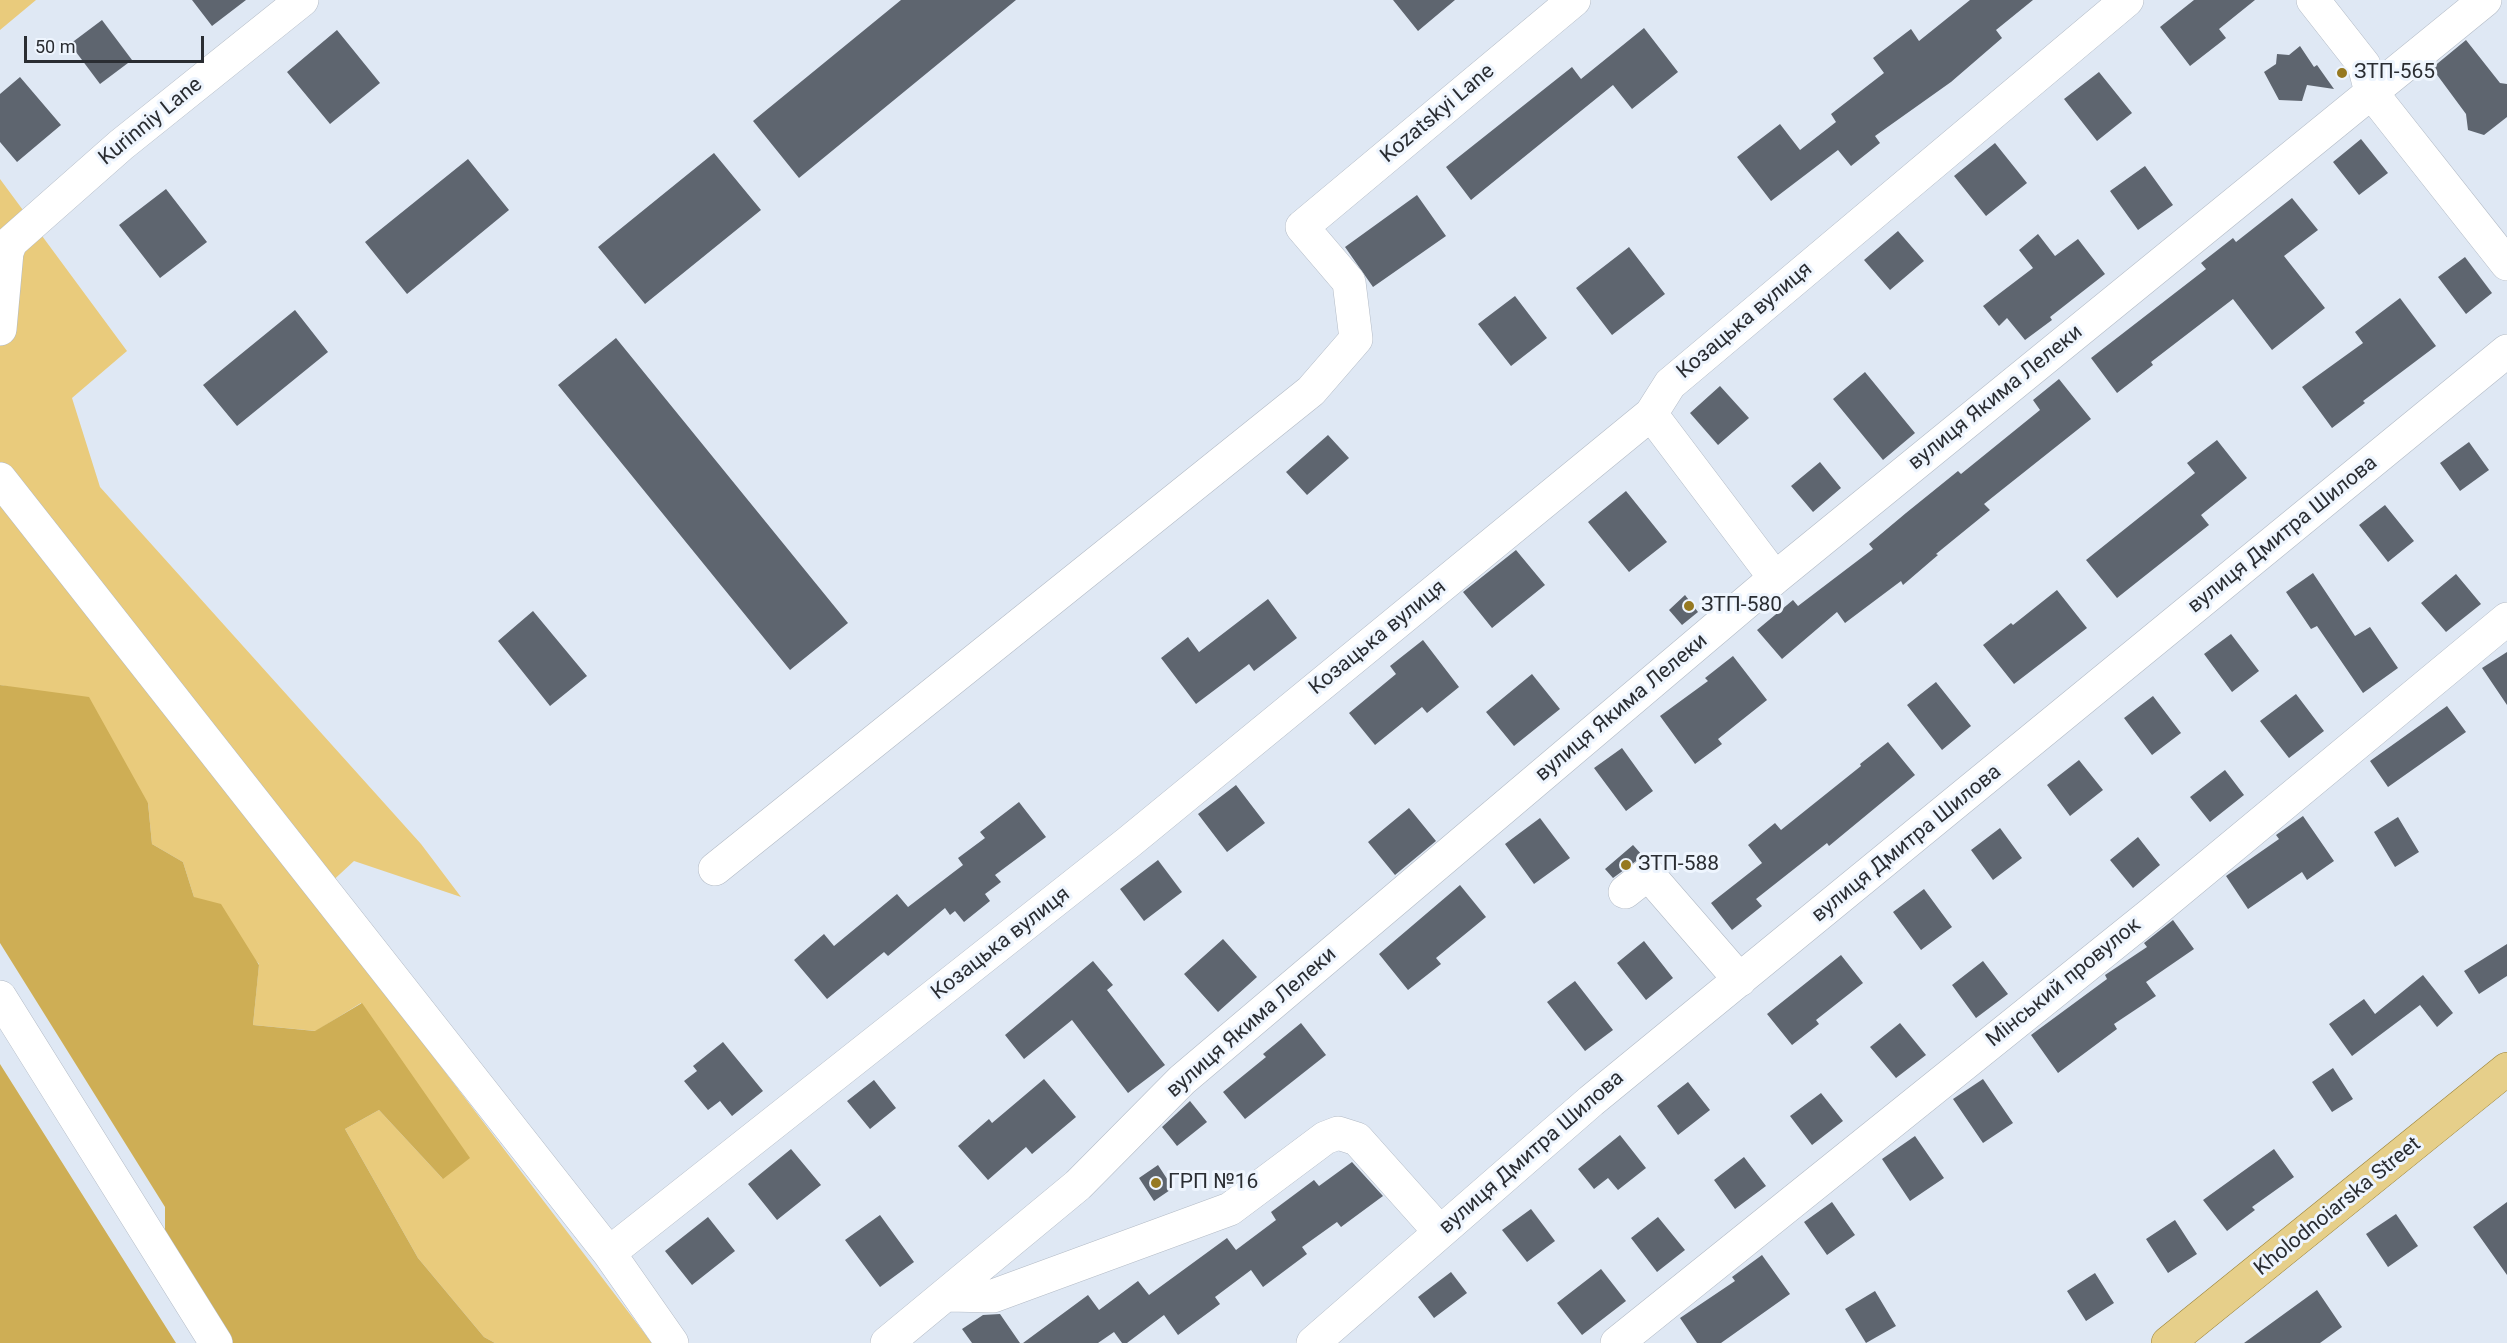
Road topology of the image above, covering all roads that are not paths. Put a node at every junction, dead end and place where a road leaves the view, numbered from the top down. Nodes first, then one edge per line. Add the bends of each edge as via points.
1 (302, 0) edge
2 (1574, 0) edge
3 (2127, 0) edge
4 (2313, 0) edge
5 (2485, 0) edge
6 (2371, 92) junction
7 (2507, 264) edge
8 (0, 329) edge
9 (2507, 351) edge
10 (1651, 414) junction
11 (0, 479) edge
12 (1775, 578) junction
13 (2507, 619) edge
14 (716, 869) dead end
15 (1625, 892) dead end
16 (1740, 980) junction
17 (0, 997) edge
18 (2507, 1069) edge
19 (1440, 1232) junction
20 (609, 1253) junction
21 (948, 1295) junction
22 (1316, 1342) edge
23 (216, 1343) edge
24 (672, 1343) edge
25 (887, 1343) edge
26 (1617, 1343) edge
27 (2168, 1343) edge

1 - 8 street, Kurinniy Lane via 121,145 11,242
2 - 14 street, Kozatskyi Lane via 1302,227 1349,282 1356,339 1311,391
3 - 10 street, Козацька вулиця via 1670,384
4 - 6 street via 2364,65
5 - 6 street, вулиця Якима Лелеки
6 - 7 street
6 - 12 street, вулиця Якима Лелеки
9 - 16 street, вулиця Дмитра Шилова
10 - 12 street
10 - 20 street, Козацька вулиця via 1129,842
11 - 20 street
12 - 21 street, вулиця Якима Лелеки via 1182,1080 1078,1185
13 - 26 street, Мінський провулок via 2151,914
15 - 16 street via 1648,874
16 - 19 street, вулиця Дмитра Шилова via 1591,1101
17 - 23 street
18 - 27 main road, Kholodnoiarska Street
19 - 21 street via 1357,1139 1338,1133 1324,1138 1230,1209 993,1296
19 - 22 street, вулиця Дмитра Шилова
20 - 24 street
21 - 25 street, вулиця Якима Лелеки

